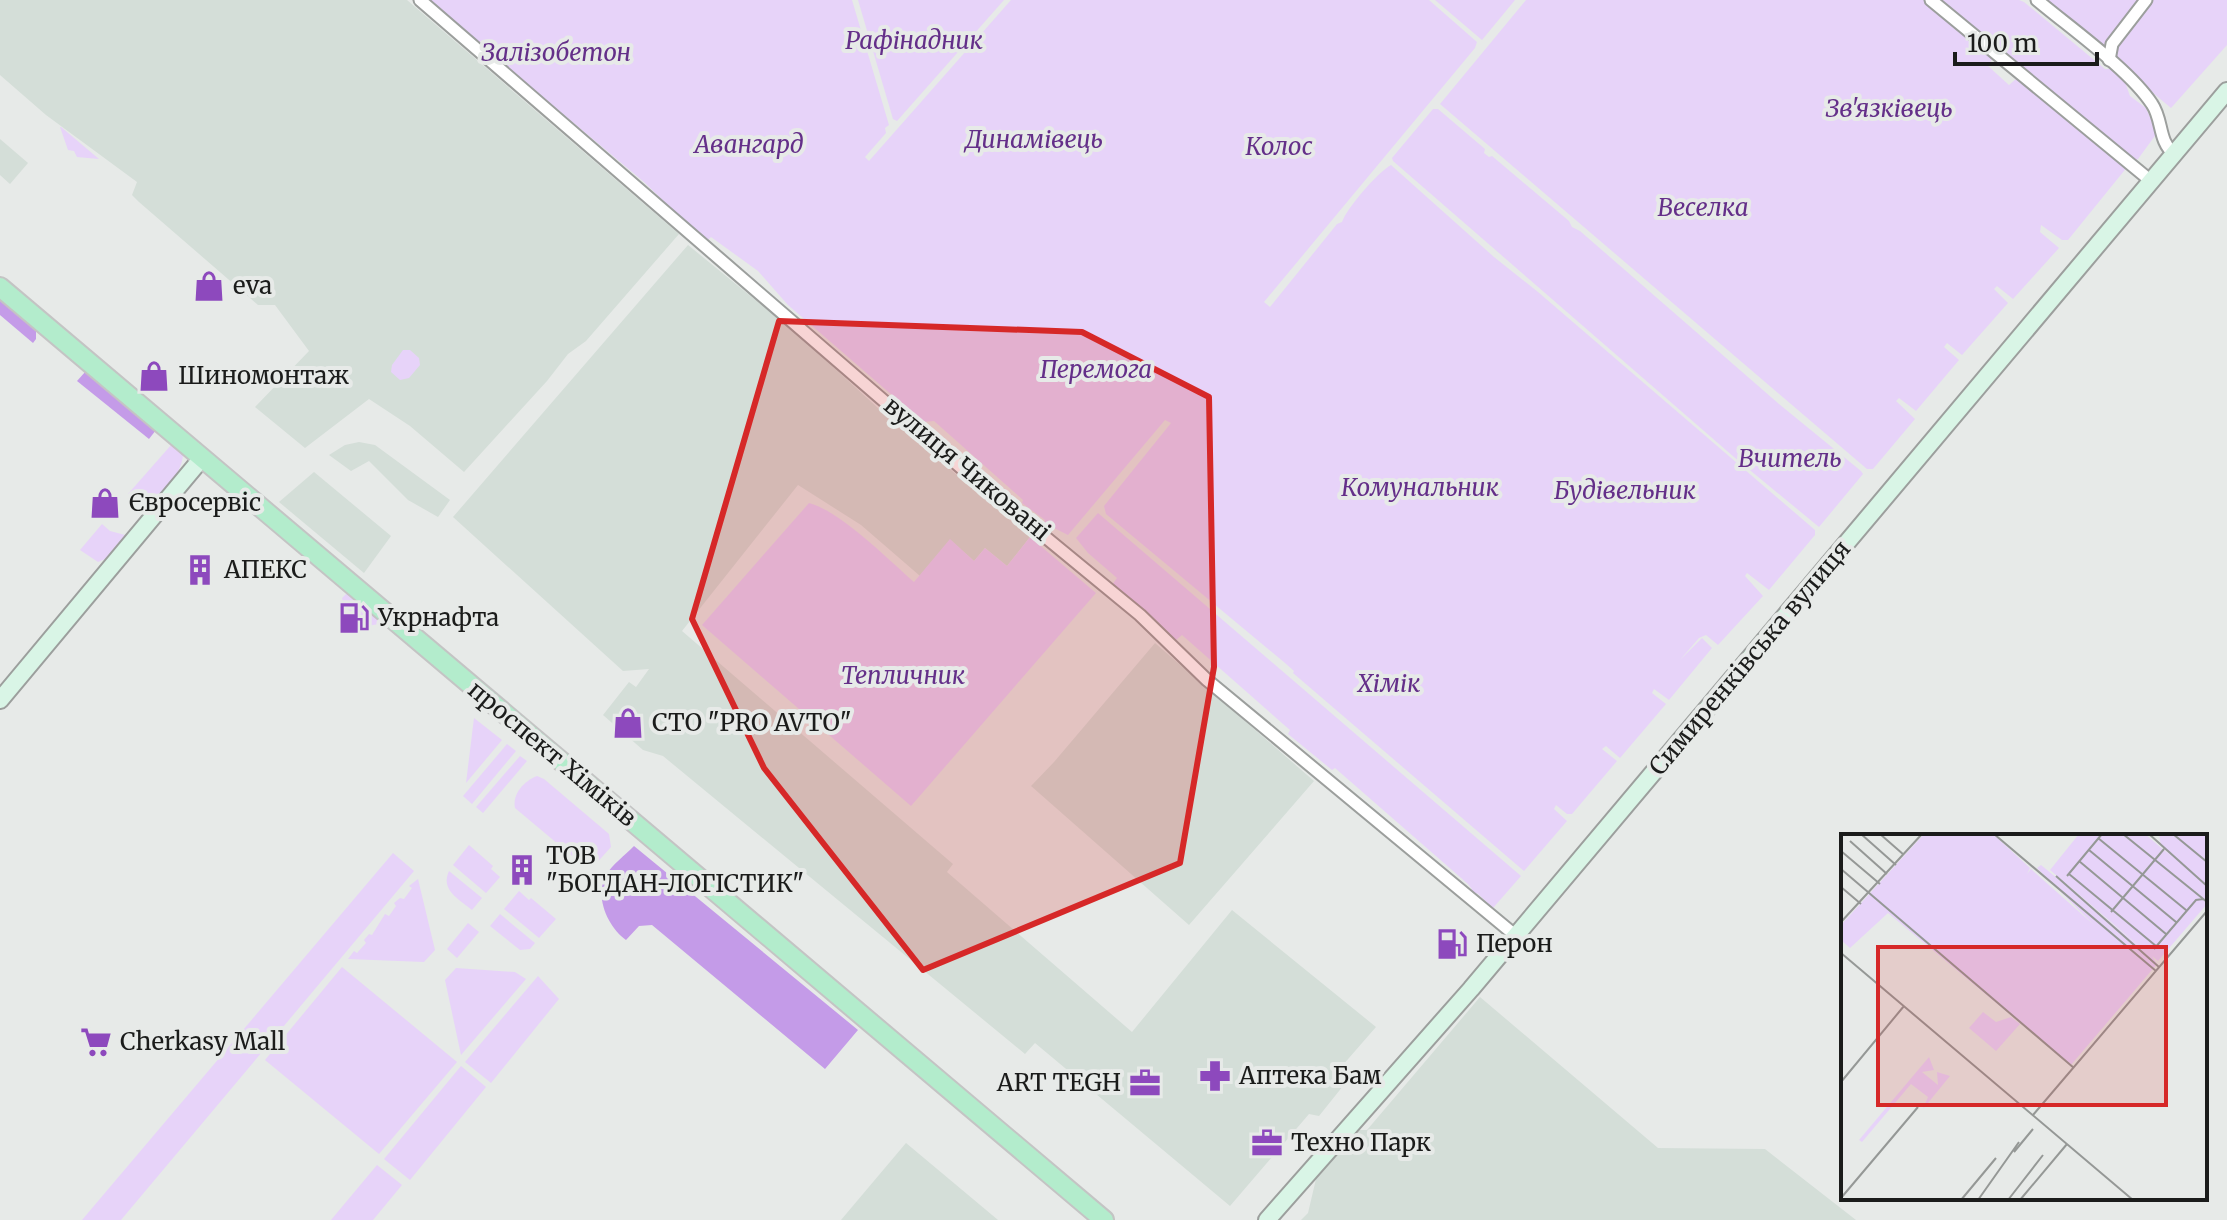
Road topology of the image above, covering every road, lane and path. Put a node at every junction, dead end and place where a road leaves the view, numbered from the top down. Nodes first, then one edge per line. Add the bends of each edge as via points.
1 (420, 0) edge
2 (1931, 0) edge
3 (2037, 0) edge
4 (2146, 0) edge
5 (2109, 60) junction
6 (2227, 91) edge
7 (2174, 154) junction
8 (2151, 181) junction
9 (0, 287) edge
10 (202, 458) junction
11 (0, 700) edge
12 (1516, 936) junction
13 (1104, 1220) edge
14 (1267, 1220) edge

1 - 12 street, вулиця Чиковані via 965,471 1140,615 1207,680
2 - 8 street
3 - 5 street
4 - 5 street via 2112,44
5 - 7 street via 2154,105 2166,147
6 - 7 main road, Симиренківська вулиця
7 - 8 main road, Симиренківська вулиця
8 - 12 main road, Симиренківська вулиця
9 - 10 main road, проспект Хіміків
10 - 11 main road
10 - 13 main road, проспект Хіміків
12 - 14 main road, Симиренківська вулиця

